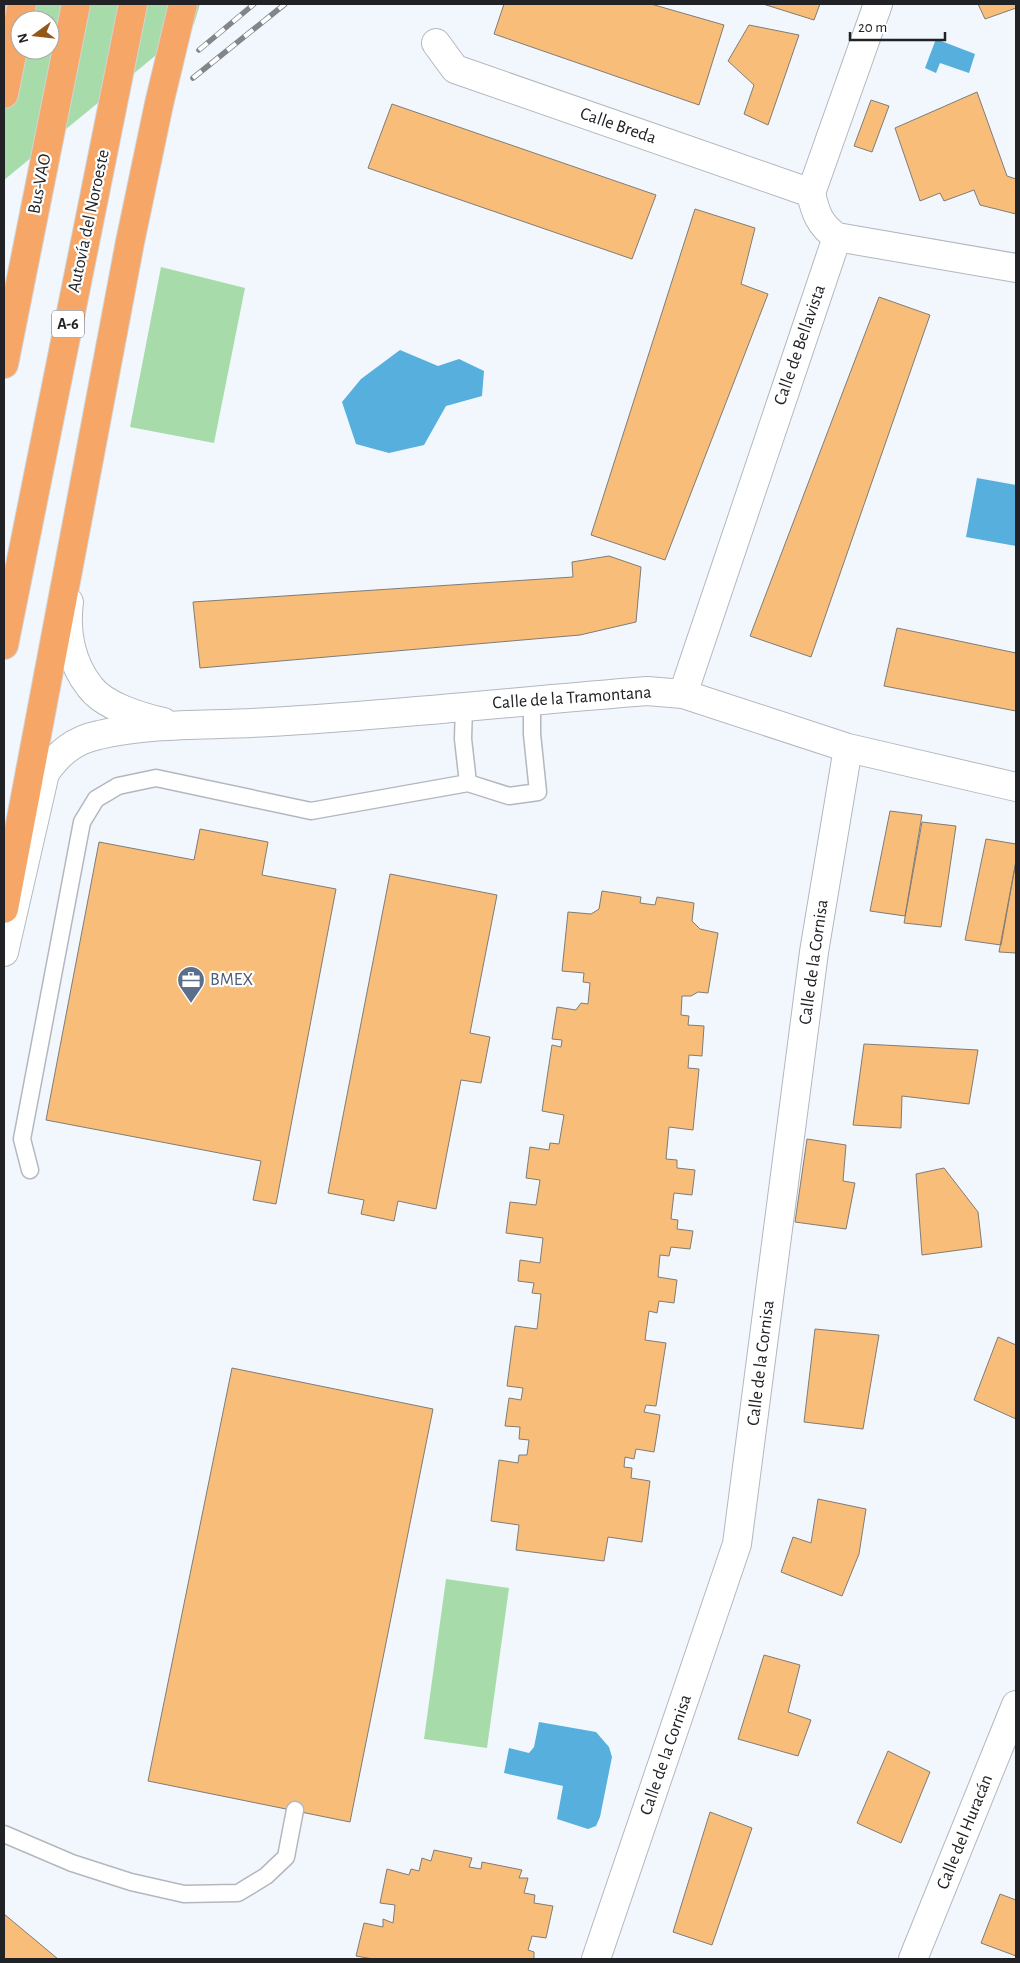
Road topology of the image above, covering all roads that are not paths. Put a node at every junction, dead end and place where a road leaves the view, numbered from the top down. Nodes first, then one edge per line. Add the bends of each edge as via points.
1 (22, 4) edge
2 (76, 4) edge
3 (133, 4) edge
4 (183, 4) edge
5 (878, 4) edge
6 (436, 43) dead end
7 (4, 94) edge
8 (811, 193) junction
9 (837, 237) junction
10 (1016, 268) edge
11 (4, 364) edge
12 (79, 508) junction
13 (4, 645) edge
14 (683, 694) junction
15 (532, 700) junction
16 (464, 706) junction
17 (174, 725) junction
18 (848, 748) junction
19 (468, 783) junction
20 (1016, 787) edge
21 (4, 909) edge
22 (4, 952) edge
23 (30, 1170) dead end
24 (1016, 1705) edge
25 (296, 1810) dead end
26 (4, 1834) edge
27 (596, 1959) edge
28 (913, 1959) edge

1 - 7 highway
2 - 11 highway, Bus-VAO
3 - 13 highway, Autovía del Noroeste / A-6
4 - 12 highway via 130,242
5 - 8 street
6 - 8 street, Calle Breda via 455,69
8 - 9 street via 819,220
9 - 10 street
9 - 14 street, Calle de Bellavista
12 - 17 street, Calle de la Tramontana via 68,609 68,636 74,660 91,688 107,700 124,710
12 - 21 highway
14 - 15 street, Calle de la Tramontana via 647,691
14 - 18 street, Calle de la Tramontana
15 - 16 street, Calle de la Tramontana
15 - 19 lane via 538,792 509,796
16 - 17 street, Calle de la Tramontana via 268,722
16 - 19 lane via 463,739
17 - 22 street, Calle de la Tramontana via 98,735 72,745 52,763 45,773
18 - 20 street, Calle de la Tramontana
18 - 27 street, Calle de la Cornisa via 814,952 737,1544
19 - 23 lane via 311,811 156,778 118,786 96,799 82,822 22,1139
24 - 28 street, Calle del Huracán
25 - 26 lane via 286,1857 266,1876 238,1893 184,1894 131,1882 72,1863

